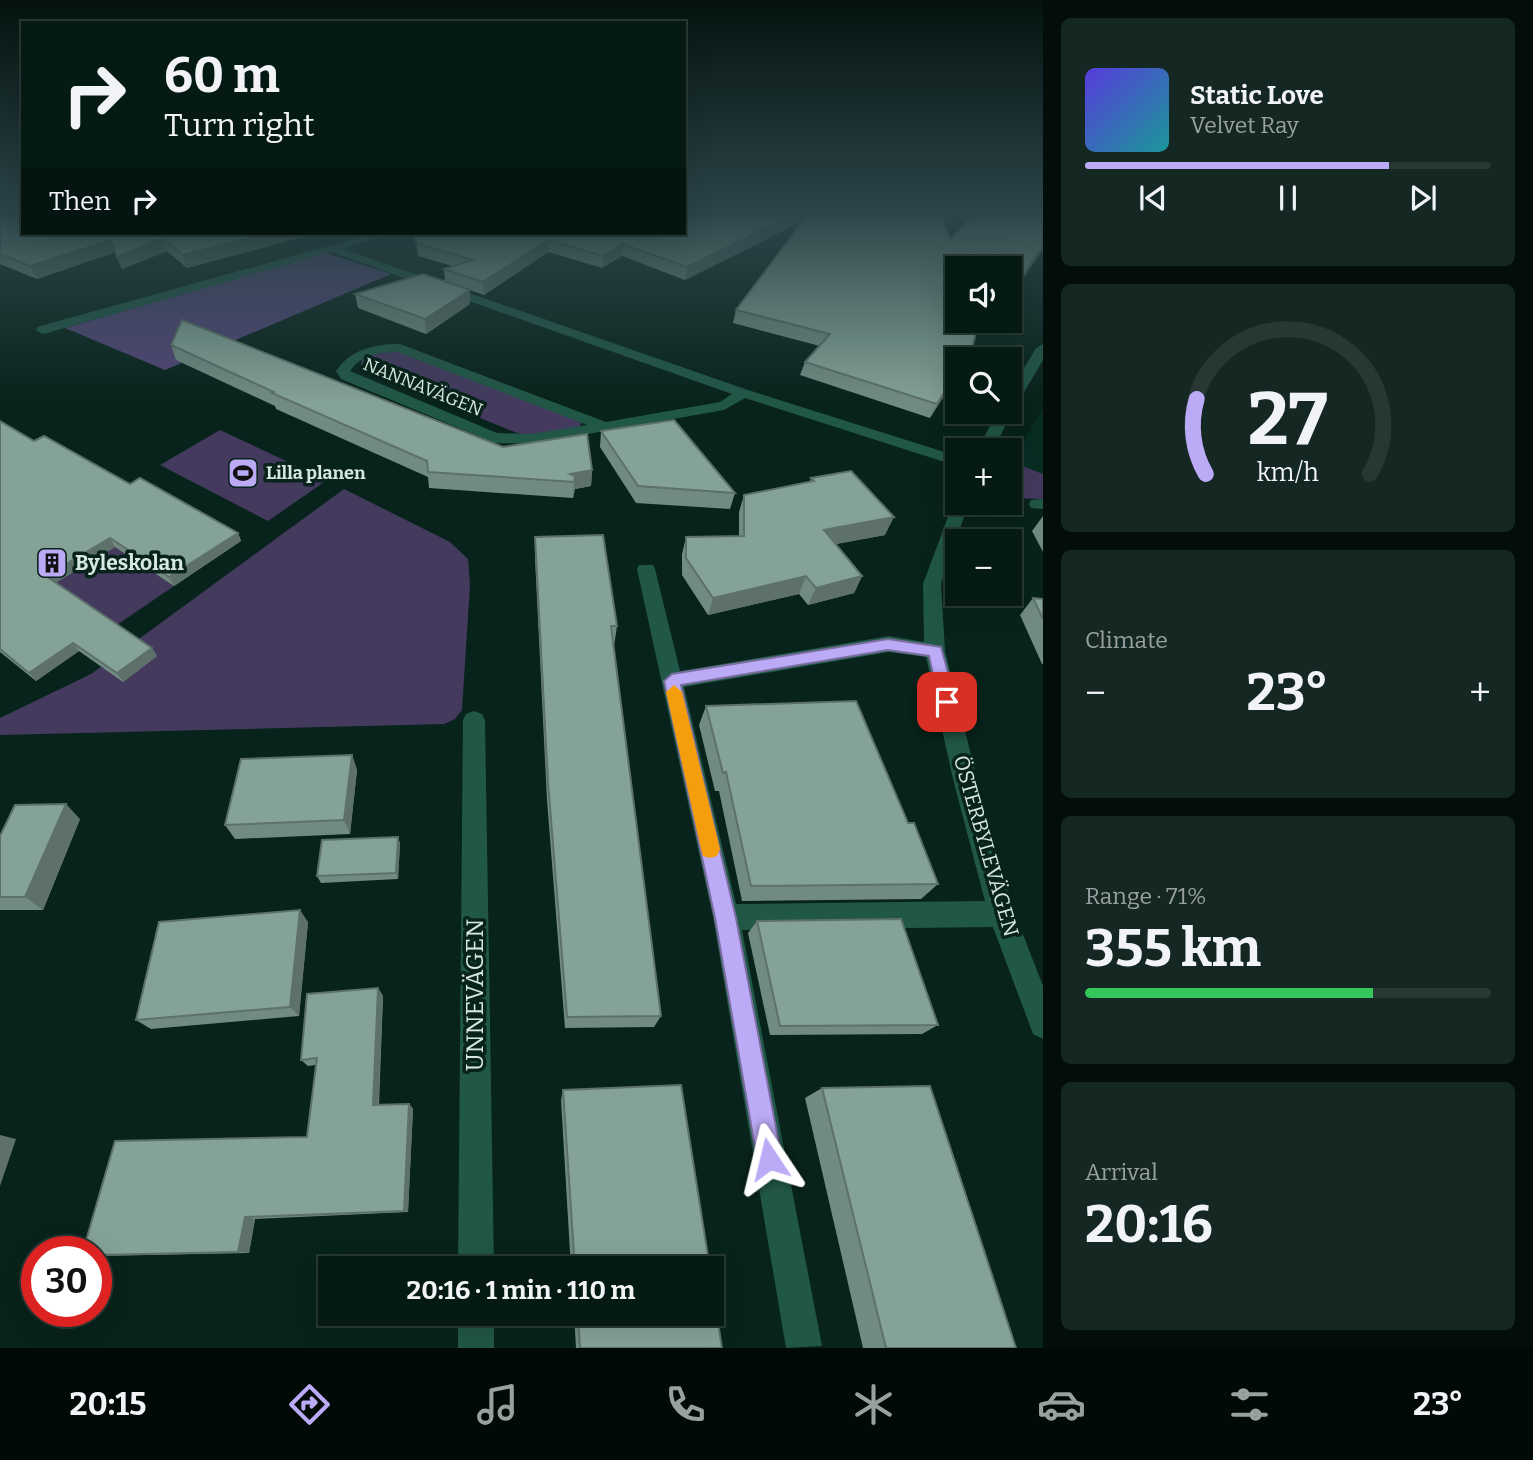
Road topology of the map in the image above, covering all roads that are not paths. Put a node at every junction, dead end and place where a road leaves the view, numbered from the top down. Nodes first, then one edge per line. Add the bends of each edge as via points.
1 (228, 277) edge
2 (412, 277) edge
3 (42, 330) dead end
4 (1043, 348) edge
5 (1022, 384) edge
6 (743, 393) junction
7 (604, 426) junction
8 (945, 457) edge
9 (956, 515) edge
10 (646, 569) dead end
11 (935, 651) junction
12 (672, 681) junction
13 (474, 720) dead end
14 (1002, 914) junction
15 (726, 918) junction
16 (1043, 1024) edge
17 (476, 1256) edge
18 (476, 1326) edge
19 (804, 1346) edge
20 (476, 1348) edge

1 - 3 street
2 - 6 street
4 - 5 street
6 - 7 street, NANNAVÄGEN via 724,407
6 - 8 street
7 - 7 street, NANNAVÄGEN via 531,439 495,438 343,371 374,349 400,348
9 - 11 street, ÖSTERBYLEVÄGEN via 932,584
10 - 12 street
11 - 12 street via 888,644
11 - 14 street, ÖSTERBYLEVÄGEN
12 - 15 street
13 - 17 street, UNNEVÄGEN
14 - 15 street
14 - 16 street, ÖSTERBYLEVÄGEN
15 - 19 street
18 - 20 street

